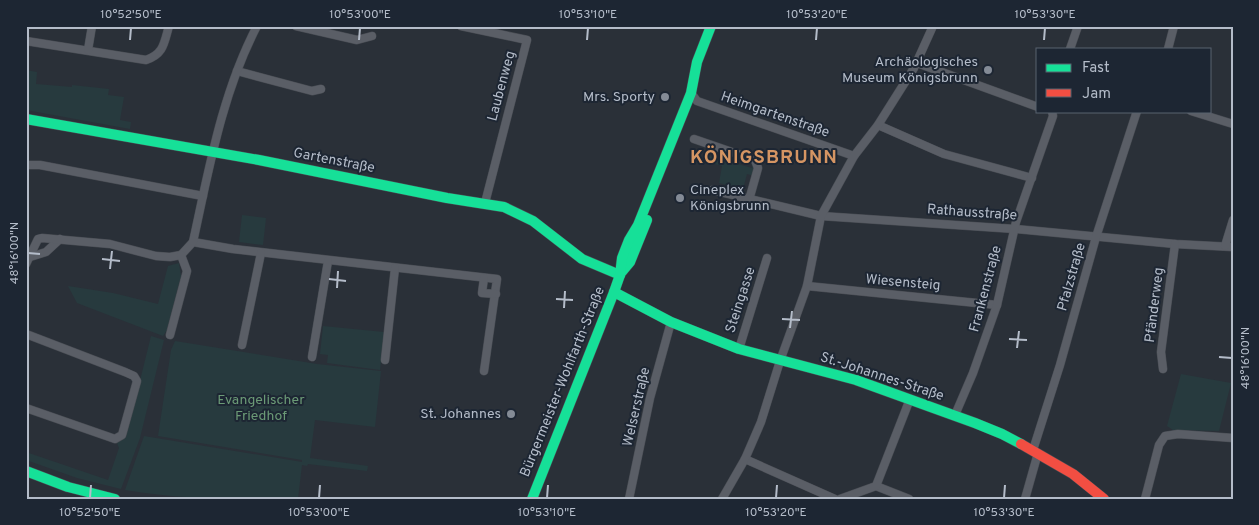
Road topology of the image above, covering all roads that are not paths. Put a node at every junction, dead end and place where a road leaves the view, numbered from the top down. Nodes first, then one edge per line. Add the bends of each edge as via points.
1 (92, 26) edge
2 (169, 26) edge
3 (257, 26) edge
4 (296, 26) edge
5 (461, 26) edge
6 (711, 26) edge
7 (718, 26) edge
8 (933, 26) edge
9 (1078, 26) edge
10 (1174, 26) edge
11 (372, 36) dead end
12 (26, 41) edge
13 (1070, 48) edge
14 (1168, 48) edge
15 (88, 50) junction
16 (916, 63) junction
17 (237, 71) junction
18 (694, 82) junction
19 (321, 89) dead end
20 (691, 93) junction
21 (1036, 106) edge
22 (1051, 112) edge
23 (1137, 112) edge
24 (1195, 112) edge
25 (26, 119) edge
26 (1233, 124) edge
27 (878, 125) junction
28 (694, 139) dead end
29 (213, 152) junction
30 (854, 156) junction
31 (26, 165) edge
32 (1032, 178) junction
33 (712, 190) dead end
34 (203, 196) junction
35 (749, 200) junction
36 (485, 203) junction
37 (821, 216) junction
38 (1233, 220) edge
39 (1015, 229) junction
40 (1096, 237) junction
41 (60, 239) junction
42 (193, 242) junction
43 (1174, 244) junction
44 (1229, 247) edge
45 (261, 253) junction
46 (181, 255) junction
47 (768, 258) dead end
48 (28, 260) edge
49 (328, 260) junction
50 (396, 268) junction
51 (620, 275) junction
52 (484, 278) junction
53 (807, 286) junction
54 (614, 292) junction
55 (496, 294) junction
56 (998, 305) junction
57 (671, 322) junction
58 (26, 334) edge
59 (170, 335) dead end
60 (242, 345) dead end
61 (739, 349) junction
62 (312, 357) dead end
63 (385, 360) dead end
64 (780, 361) junction
65 (1163, 369) dead end
66 (484, 371) dead end
67 (910, 399) junction
68 (26, 408) edge
69 (955, 415) junction
70 (1233, 438) edge
71 (1035, 452) junction
72 (745, 459) junction
73 (26, 471) edge
74 (876, 486) junction
75 (115, 499) edge
76 (532, 499) edge
77 (629, 499) edge
78 (722, 499) edge
79 (835, 499) edge
80 (840, 499) edge
81 (908, 499) edge
82 (1025, 499) edge
83 (1104, 499) edge
84 (1145, 499) edge

1 - 15 street
2 - 15 street via 161,52 146,60
3 - 17 street
4 - 11 street via 358,40
5 - 36 street, Laubenweg via 527,40
6 - 18 street, Bürgermeister-Wohlfarth-Straße via 697,62
7 - 18 street, Bürgermeister-Wohlfarth-Straße
8 - 16 street
9 - 13 street
10 - 14 street
12 - 15 street
16 - 21 street
16 - 27 street
17 - 19 street via 312,90
17 - 29 street
18 - 20 street, Bürgermeister-Wohlfarth-Straße
20 - 30 street, Heimgartenstraße via 697,101
20 - 51 street, Bürgermeister-Wohlfarth-Straße via 690,107 630,251 630,262
22 - 32 street, Frankenstraße via 1053,116
23 - 40 street, Pfalzstraße
24 - 26 street
25 - 29 street, Gartenstraße
27 - 30 street
27 - 32 street via 944,154
28 - 35 street via 752,158 758,165
29 - 34 street
29 - 36 street, Gartenstraße via 439,197
30 - 37 street
31 - 34 street
32 - 39 street, Frankenstraße
33 - 35 street, Rathausstraße
34 - 42 street
35 - 37 street, Rathausstraße
36 - 51 street, Gartenstraße via 518,213 582,259
37 - 39 street, Rathausstraße
37 - 53 street
38 - 44 street
39 - 40 street, Rathausstraße
39 - 56 street, Frankenstraße
40 - 43 street, Rathausstraße
40 - 71 street, Pfalzstraße
41 - 46 street via 110,244 156,256
41 - 48 street via 46,252
41 - 48 street via 38,239
42 - 45 street
42 - 46 street
43 - 44 street, Rathausstraße
43 - 65 street, Pfänderweg via 1161,352
45 - 49 street
45 - 60 street
46 - 59 street via 187,271
47 - 61 street, Steingasse
49 - 50 street
49 - 62 street
50 - 52 street
50 - 63 street
51 - 54 street, Bürgermeister-Wohlfarth-Straße
52 - 55 street via 497,279
52 - 55 street via 482,293
53 - 56 street, Wiesensteig
53 - 64 street
54 - 57 street, St.-Johannes-Straße
54 - 76 street, Bürgermeister-Wohlfarth-Straße
55 - 66 street
56 - 69 street, Frankenstraße
57 - 61 street, St.-Johannes-Straße
57 - 77 street, Welserstraße via 650,398
58 - 68 street via 125,372 134,376 136,381 122,435 115,439
61 - 64 street, St.-Johannes-Straße
64 - 67 street, St.-Johannes-Straße via 842,375
64 - 72 street via 761,422
67 - 69 street, St.-Johannes-Straße
67 - 74 street
69 - 71 street, St.-Johannes-Straße
70 - 84 street via 1165,436
71 - 82 street, Pfalzstraße
71 - 83 street, St.-Johannes-Straße via 1073,474
72 - 78 street
72 - 79 street
73 - 75 street
74 - 80 street
74 - 81 street

